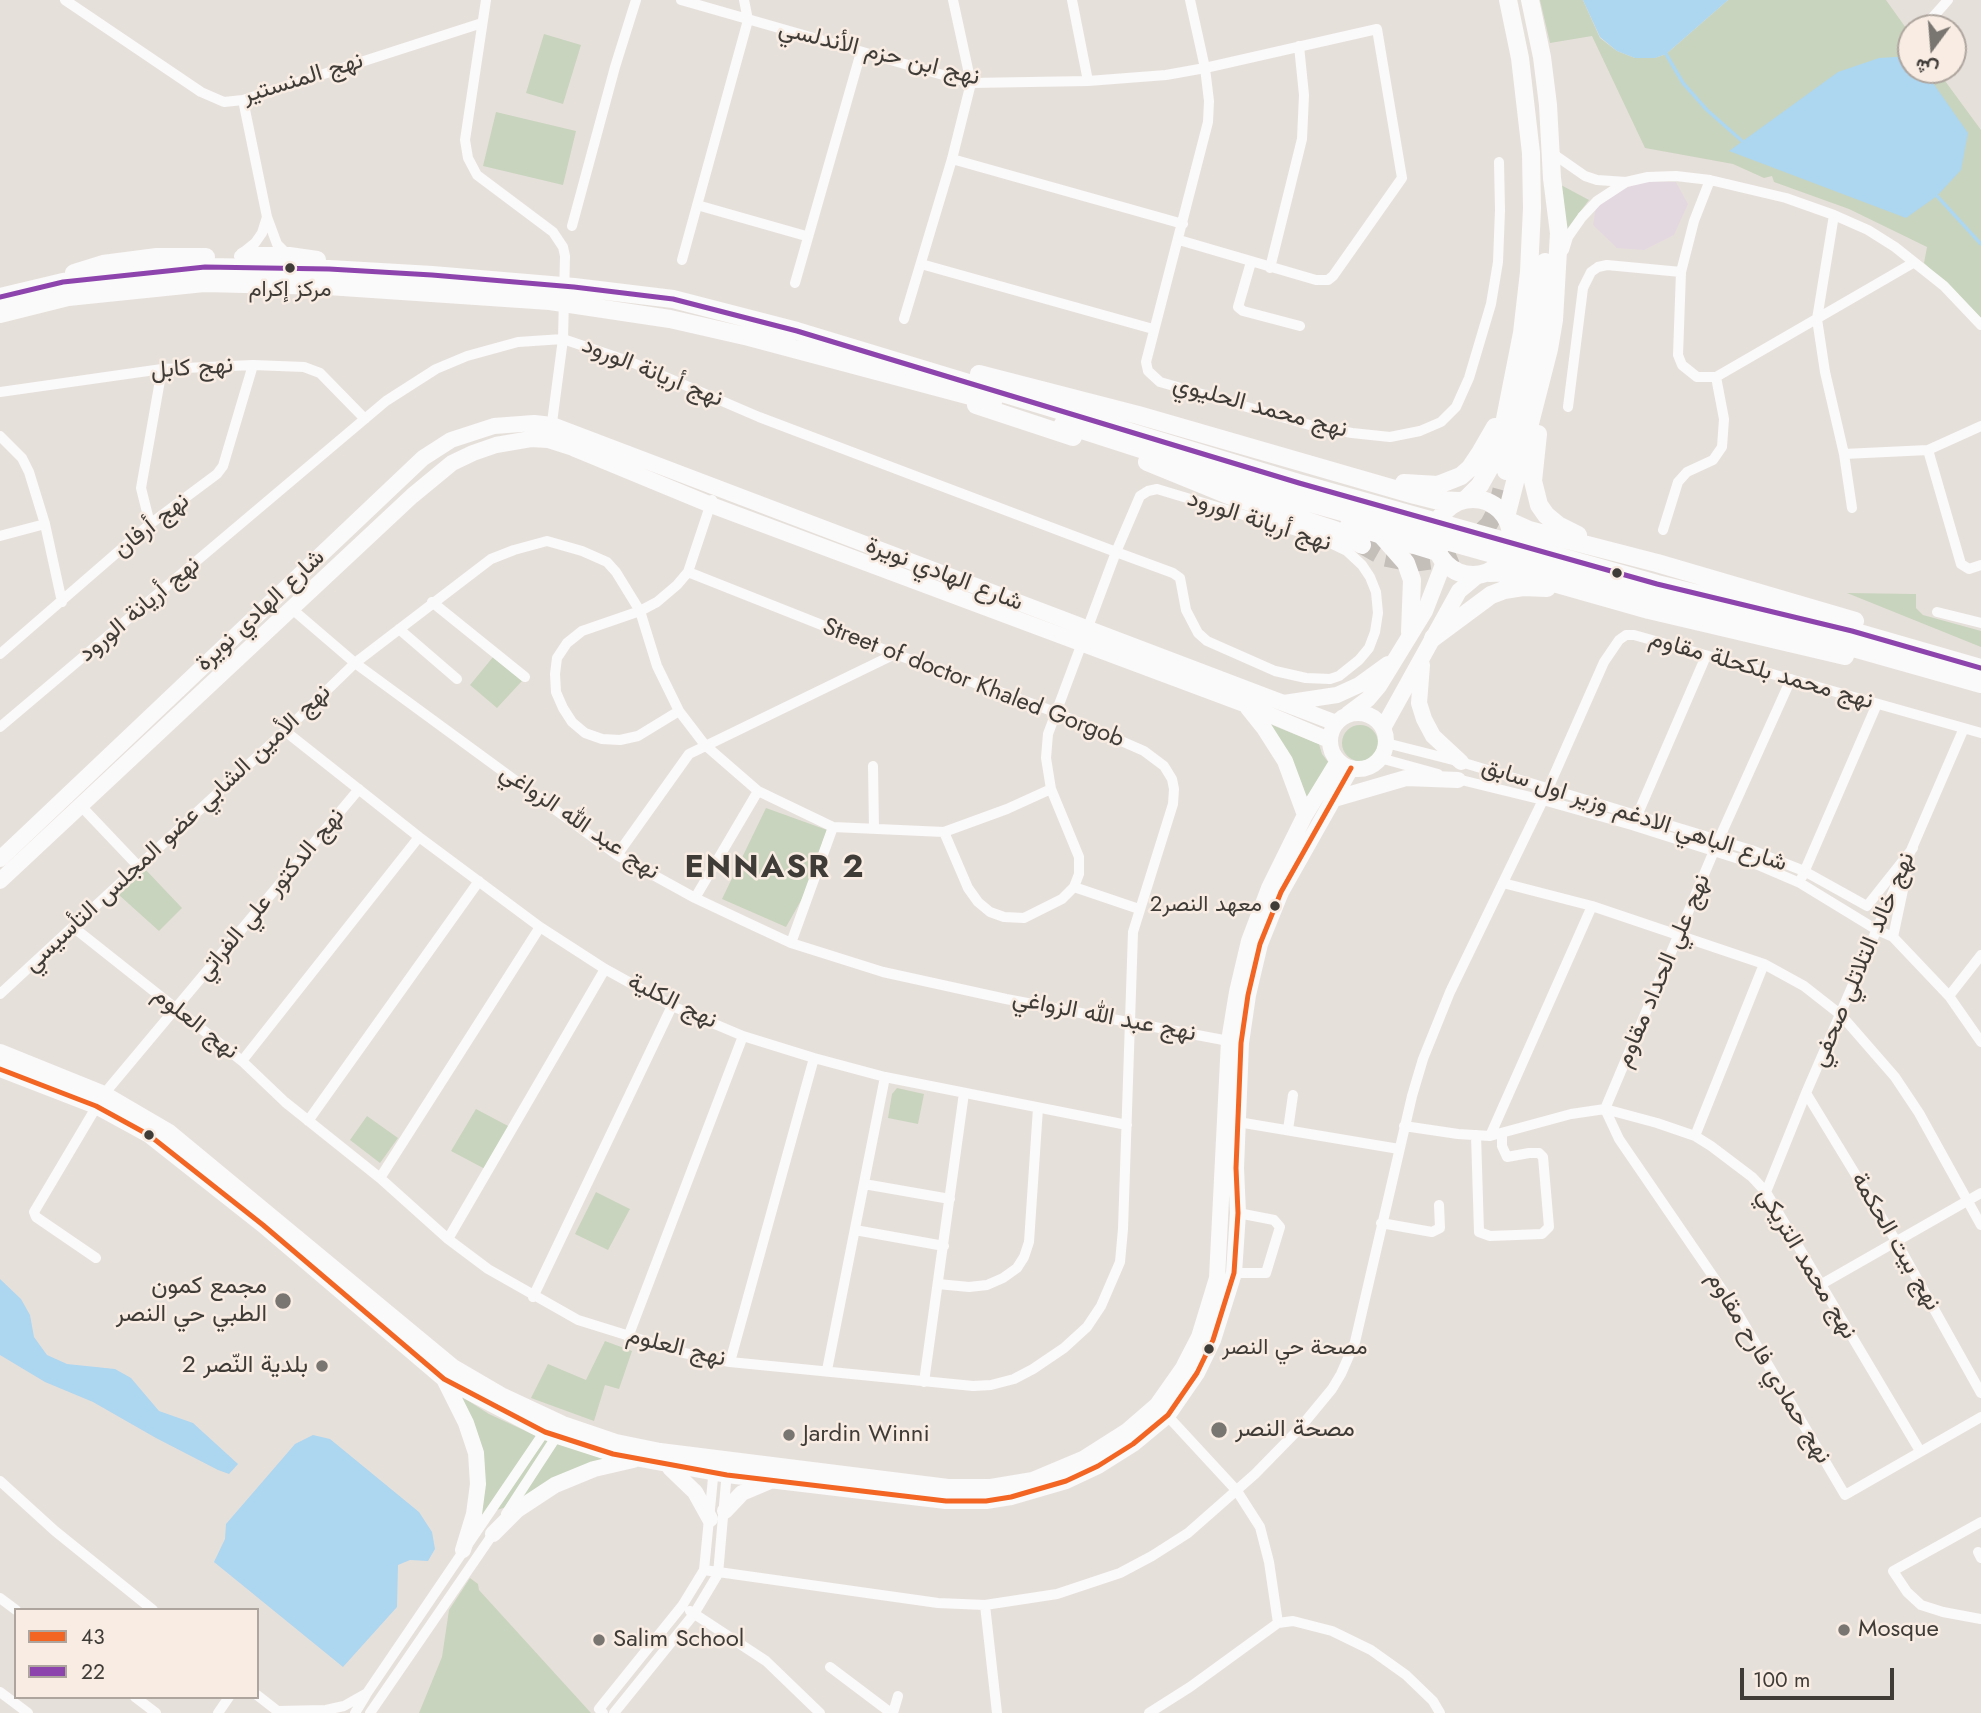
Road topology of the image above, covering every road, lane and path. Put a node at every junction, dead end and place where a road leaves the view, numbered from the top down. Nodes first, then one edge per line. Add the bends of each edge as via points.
1 (65, 0) edge
2 (485, 0) edge
3 (636, 0) edge
4 (681, 0) edge
5 (744, 0) edge
6 (953, 0) edge
7 (1072, 0) edge
8 (1191, 0) edge
9 (1508, 0) edge
10 (1530, 0) edge
11 (1948, 0) edge
12 (1936, 14) edge
13 (748, 20) junction
14 (482, 23) junction
15 (1299, 46) junction
16 (860, 52) junction
17 (1205, 68) junction
18 (1088, 80) junction
19 (971, 83) junction
20 (243, 100) junction
21 (1552, 153) junction
22 (952, 159) junction
23 (1499, 163) dead end
24 (1552, 178) junction
25 (1710, 180) junction
26 (1626, 182) junction
27 (697, 205) junction
28 (1834, 215) junction
29 (267, 217) junction
30 (1183, 224) junction
31 (572, 226) dead end
32 (806, 236) junction
33 (1179, 240) junction
34 (239, 256) junction
35 (289, 256) junction
36 (682, 260) dead end
37 (1251, 262) junction
38 (1913, 263) junction
39 (921, 264) junction
40 (1270, 268) junction
41 (1681, 272) junction
42 (432, 275) junction
43 (794, 283) dead end
44 (1555, 292) junction
45 (551, 293) junction
46 (574, 295) junction
47 (0, 297) edge
48 (0, 314) edge
49 (904, 319) dead end
50 (1817, 319) junction
51 (1981, 325) edge
52 (1300, 326) dead end
53 (1153, 329) junction
54 (797, 331) junction
55 (563, 339) junction
56 (253, 365) junction
57 (1515, 367) junction
58 (162, 369) junction
59 (891, 375) junction
60 (1544, 375) junction
61 (1716, 377) junction
62 (0, 392) edge
63 (1568, 407) dead end
64 (365, 419) junction
65 (1981, 426) edge
66 (550, 432) junction
67 (0, 436) edge
68 (1928, 450) junction
69 (1844, 454) junction
70 (1282, 457) junction
71 (1140, 459) junction
72 (1503, 484) tunnel mouth
73 (717, 488) junction
74 (1297, 491) junction
75 (1463, 500) junction
76 (711, 505) junction
77 (1852, 509) dead end
78 (1507, 519) junction
79 (46, 524) junction
80 (150, 524) junction
81 (1663, 530) dead end
82 (1380, 535) junction
83 (0, 536) edge
84 (1362, 545) tunnel mouth
85 (1116, 552) junction
86 (1441, 557) junction
87 (1657, 563) junction
88 (1981, 565) edge
89 (688, 572) junction
90 (1483, 574) junction
91 (1578, 591) junction
92 (1655, 591) junction
93 (62, 602) junction
94 (432, 602) junction
95 (292, 609) junction
96 (640, 611) junction
97 (1937, 612) dead end
98 (1981, 623) edge
99 (399, 629) junction
100 (1410, 632) junction
101 (1083, 636) junction
102 (1433, 638) junction
103 (0, 654) edge
104 (895, 654) junction
105 (1398, 656) junction
106 (1706, 656) junction
107 (1422, 659) junction
108 (355, 663) junction
109 (1981, 666) edge
110 (525, 677) dead end
111 (457, 679) dead end
112 (1791, 679) junction
113 (1981, 685) edge
114 (1282, 703) junction
115 (1244, 704) junction
116 (1877, 704) junction
117 (679, 711) junction
118 (1055, 712) junction
119 (1342, 719) junction
120 (0, 727) edge
121 (1964, 728) junction
122 (285, 732) junction
123 (1981, 733) edge
124 (1329, 740) junction
125 (1383, 743) junction
126 (705, 745) junction
127 (1461, 762) junction
128 (1345, 765) junction
129 (873, 766) dead end
130 (1458, 780) junction
131 (1548, 788) junction
132 (359, 789) junction
133 (1051, 789) junction
134 (758, 791) junction
135 (1334, 799) junction
136 (1543, 800) junction
137 (80, 806) junction
138 (1305, 814) junction
139 (1637, 814) junction
140 (1632, 825) junction
141 (833, 827) junction
142 (874, 829) junction
143 (944, 832) junction
144 (419, 838) junction
145 (1719, 839) junction
146 (1913, 848) junction
147 (1714, 852) junction
148 (617, 855) junction
149 (0, 859) edge
150 (138, 866) junction
151 (1804, 871) junction
152 (0, 881) edge
153 (479, 881) junction
154 (1503, 883) junction
155 (1800, 883) junction
156 (1074, 887) junction
157 (695, 898) junction
158 (1592, 906) junction
159 (1139, 909) junction
160 (73, 926) junction
161 (540, 927) junction
162 (1877, 930) junction
163 (1679, 936) junction
164 (1893, 937) junction
165 (791, 943) junction
166 (1981, 955) edge
167 (1764, 964) junction
168 (605, 969) junction
169 (0, 994) edge
170 (1949, 996) junction
171 (673, 1006) junction
172 (175, 1009) junction
173 (1841, 1015) junction
174 (1129, 1023) junction
175 (743, 1036) junction
176 (1235, 1042) junction
177 (1981, 1042) edge
178 (0, 1052) edge
179 (814, 1058) junction
180 (242, 1061) junction
181 (0, 1069) edge
182 (885, 1077) junction
183 (964, 1093) junction
184 (1806, 1093) junction
185 (1293, 1094) dead end
186 (100, 1100) junction
187 (1038, 1108) junction
188 (1605, 1109) junction
189 (308, 1121) junction
190 (1238, 1122) junction
191 (1127, 1125) junction
192 (1404, 1126) junction
193 (1288, 1130) junction
194 (1502, 1134) junction
195 (1476, 1135) junction
196 (1490, 1136) junction
197 (1695, 1136) junction
198 (1399, 1149) junction
199 (380, 1178) junction
200 (864, 1184) junction
201 (1766, 1192) junction
202 (1981, 1193) edge
203 (950, 1199) junction
204 (1968, 1201) junction
205 (1439, 1205) dead end
206 (1238, 1213) junction
207 (1381, 1223) junction
208 (1981, 1225) edge
209 (855, 1230) junction
210 (448, 1239) junction
211 (1896, 1241) junction
212 (944, 1245) junction
213 (96, 1258) dead end
214 (1234, 1273) junction
215 (938, 1283) junction
216 (1820, 1285) junction
217 (533, 1297) junction
218 (628, 1337) junction
219 (730, 1362) junction
220 (827, 1370) junction
221 (444, 1379) junction
222 (924, 1382) junction
223 (1981, 1393) edge
224 (1163, 1410) junction
225 (1981, 1417) edge
226 (554, 1428) junction
227 (1920, 1451) junction
228 (637, 1459) junction
229 (668, 1466) junction
230 (721, 1467) junction
231 (0, 1481) edge
232 (771, 1481) junction
233 (1237, 1491) junction
234 (717, 1515) junction
235 (1981, 1522) edge
236 (493, 1534) junction
237 (463, 1550) junction
238 (704, 1570) junction
239 (718, 1574) junction
240 (985, 1605) junction
241 (682, 1606) junction
242 (151, 1608) edge
243 (694, 1614) junction
244 (1981, 1619) edge
245 (1278, 1623) junction
246 (830, 1667) dead end
247 (0, 1692) edge
248 (367, 1693) junction
249 (898, 1696) dead end
250 (259, 1697) edge
251 (138, 1699) edge
252 (601, 1711) edge
253 (279, 1712) edge
254 (28, 1713) edge
255 (156, 1713) edge
256 (355, 1713) edge
257 (370, 1713) edge
258 (614, 1713) edge
259 (820, 1713) edge
260 (892, 1713) edge
261 (998, 1713) edge
262 (1149, 1713) edge
263 (1440, 1713) edge

1 - 20 street, نهج المنستير via 201,92 225,102
2 - 14 street
3 - 31 street
4 - 13 street, نهج ابن حزم الأندلسي
5 - 13 street
6 - 19 street
7 - 18 street
8 - 17 street, نهج محمد الحليوي
9 - 57 highway via 1527,107 1532,208 1524,321
10 - 21 highway via 1542,57
11 - 12 street
13 - 16 street, نهج ابن حزم الأندلسي
13 - 27 street
14 - 20 street, نهج المنستير
14 - 55 street via 465,140 468,158 477,175 559,238 565,256
15 - 17 street, نهج ابن حزم الأندلسي
15 - 40 street via 1303,139
15 - 40 street, نهج ابن حزم الأندلسي via 1377,29 1402,178 1328,280
16 - 19 street, نهج ابن حزم الأندلسي
16 - 32 street
17 - 18 street, نهج ابن حزم الأندلسي
17 - 30 street, نهج محمد الحليوي via 1208,122
18 - 19 street, نهج ابن حزم الأندلسي
19 - 22 street
20 - 29 street
21 - 24 highway
21 - 26 street via 1585,176
22 - 30 street
22 - 39 street
23 - 53 street, نهج محمد الحليوي via 1498,262 1491,304 1457,407 1441,422 1390,437 1352,433 1160,382 1148,371 1146,362
24 - 44 highway via 1559,233
24 - 72 highway via 1536,345
25 - 26 street via 1676,176
25 - 28 street
25 - 41 street
26 - 44 street via 1597,201 1568,237
27 - 32 street
27 - 36 street
28 - 38 street via 1868,230
28 - 50 street
29 - 34 street via 262,233
29 - 35 street via 277,244
30 - 33 street, نهج محمد الحليوي
32 - 43 street
33 - 37 street
33 - 53 street, نهج محمد الحليوي
34 - 35 highway
34 - 47 highway via 157,257 103,264
35 - 42 highway
37 - 40 street
37 - 52 street via 1238,307
38 - 50 street
38 - 51 street via 1944,286
39 - 49 street
39 - 53 street
41 - 61 street via 1678,355 1682,365 1697,377
41 - 63 street via 1607,265 1591,272 1583,288
42 - 45 highway
42 - 47 highway via 205,267 63,282
44 - 60 highway
45 - 46 highway
45 - 48 highway via 204,283 68,297
46 - 54 highway via 673,299
46 - 59 highway
50 - 61 street
50 - 69 street
54 - 70 highway via 949,366
54 - 74 highway
55 - 64 street, نهج أريانة الورود via 518,342 446,365
55 - 66 street
55 - 85 street, نهج أريانة الورود
56 - 58 street, نهج كابل
56 - 64 street, نهج كابل via 313,369
56 - 80 street, نهج أرفان via 223,466 210,482
57 - 70 highway via 1496,424 1480,453 1470,468 1448,482 1411,485
57 - 75 highway via 1503,429 1489,469
58 - 62 street, نهج كابل
58 - 80 street via 141,488
59 - 71 highway
59 - 74 highway
60 - 78 highway
60 - 87 highway via 1534,481 1539,505 1572,533
61 - 81 street via 1724,419 1722,447 1713,460 1687,472 1678,482
64 - 120 street, نهج أريانة الورود
65 - 68 street
66 - 73 main road, شارع الهادي نويرة
66 - 76 main road, شارع الهادي نويرة
66 - 95 main road, شارع الهادي نويرة via 496,445 452,464
66 - 149 main road, شارع الهادي نويرة via 534,423 494,426 451,440 429,453
67 - 79 street via 22,458
68 - 69 street
68 - 88 street via 1961,564 1969,569
69 - 77 street
70 - 75 highway via 1435,500
71 - 82 highway
71 - 84 highway via 1228,495 1335,530
73 - 76 street
73 - 101 main road, شارع الهادي نويرة
74 - 92 highway
75 - 78 highway via 1489,502
75 - 86 highway via 1440,516 1435,540
76 - 89 street
76 - 101 main road, شارع الهادي نويرة
78 - 87 highway via 1529,530
78 - 90 highway via 1512,533 1507,557
79 - 83 street
79 - 93 street
80 - 93 street, نهج أرفان
82 - 86 highway
82 - 100 highway via 1406,563 1412,580
85 - 85 street, نهج أريانة الورود via 1180,578 1186,610 1198,633 1225,651 1275,671 1306,678 1339,676 1369,648 1375,632 1378,613 1370,577 1347,551 1320,538 1157,489 1140,496
85 - 101 street, نهج أريانة الورود
86 - 90 highway via 1465,575
86 - 100 main road via 1425,611
87 - 109 highway via 1801,604
89 - 96 street via 657,602
89 - 104 street, Street of doctor Khaled Gorgob
90 - 91 highway via 1515,572
90 - 102 main road via 1459,591
91 - 102 highway via 1504,590
91 - 113 highway via 1790,645
92 - 109 highway via 1852,631
92 - 113 highway
93 - 103 street, نهج أرفان
94 - 96 street, نهج الأمين الشابي عضو المجلس التأسيسي via 491,559 547,541 607,562
94 - 99 street, نهج الأمين الشابي عضو المجلس التأسيسي
94 - 110 street
95 - 108 street, نهج عبد الله الزواغي
95 - 137 main road, شارع الهادي نويرة
96 - 117 street via 657,666
96 - 117 street via 582,631 567,643 557,658 556,692 572,722 602,739 638,736
97 - 98 street
99 - 108 street, نهج الأمين الشابي عضو المجلس التأسيسي
99 - 111 street
100 - 105 main road
101 - 114 main road, شارع الهادي نويرة
101 - 115 main road, شارع الهادي نويرة
101 - 118 street, نهج أريانة الورود
102 - 107 main road
104 - 118 street, Street of doctor Khaled Gorgob
104 - 126 street
105 - 114 main road via 1337,695
105 - 119 main road via 1368,699
106 - 112 street, نهج محمد بلكحلة مقاوم
106 - 131 street, نهج محمد بلكحلة مقاوم via 1634,635 1619,640 1604,662
106 - 139 street
107 - 125 main road
107 - 127 main road via 1419,703 1424,719 1433,736
108 - 122 street, نهج الأمين الشابي عضو المجلس التأسيسي
108 - 148 street, نهج عبد الله الزواغي
112 - 116 street, نهج محمد بلكحلة مقاوم
112 - 145 street, نهج علي الحداد مقاوم
114 - 119 main road, شارع الهادي نويرة
115 - 124 main road, شارع الهادي نويرة
115 - 138 main road via 1285,761
116 - 121 street, نهج محمد بلكحلة مقاوم
116 - 151 street
117 - 126 street
118 - 133 street, نهج أريانة الورود via 1046,758
118 - 159 street, Street of doctor Khaled Gorgob via 1144,751 1164,766 1172,779 1173,804
119 - 124 main road
119 - 125 main road via 1358,713 1377,720
121 - 123 street, نهج محمد بلكحلة مقاوم
121 - 146 street, نهج خالد التلاتلي صحفي
122 - 132 street, نهج الكلية
122 - 150 street, نهج الأمين الشابي عضو المجلس التأسيسي
124 - 128 main road via 1332,752
125 - 127 street, شارع الباهي الادغم وزير اول سابق
125 - 128 main road via 1367,767
125 - 130 street, شارع الباهي الادغم وزير اول سابق
126 - 134 street
126 - 148 street via 690,754
127 - 131 street, شارع الباهي الادغم وزير اول سابق
128 - 135 main road
128 - 138 main road
129 - 142 street
130 - 135 main road via 1406,778
130 - 136 street, شارع الباهي الادغم وزير اول سابق
131 - 136 street, نهج محمد بلكحلة مقاوم
131 - 139 street, شارع الباهي الادغم وزير اول سابق
132 - 144 street, نهج الكلية
132 - 172 street, نهج الدكتور علي الفراتي
133 - 143 street
133 - 156 street, نهج أريانة الورود via 1079,857
134 - 141 street
134 - 157 street
135 - 176 main road via 1281,892 1260,944
136 - 140 street, شارع الباهي الادغم وزير اول سابق
136 - 154 street, نهج محمد بلكحلة مقاوم
137 - 150 street
137 - 152 main road, شارع الهادي نويرة
138 - 176 main road via 1249,941
139 - 140 street
139 - 145 street, شارع الباهي الادغم وزير اول سابق
140 - 147 street, شارع الباهي الادغم وزير اول سابق
141 - 142 street
141 - 165 street
142 - 143 street
143 - 156 street via 968,888 990,912 1024,918 1062,900
144 - 153 street, نهج الكلية
144 - 180 street
145 - 147 street, نهج علي الحداد مقاوم
145 - 151 street, شارع الباهي الادغم وزير اول سابق
146 - 151 street, شارع الباهي الادغم وزير اول سابق via 1867,906
146 - 162 street, نهج خالد التلاتلي صحفي
146 - 164 street
147 - 155 street, شارع الباهي الادغم وزير اول سابق via 1758,864
147 - 163 street, نهج علي الحداد مقاوم
148 - 157 street, نهج عبد الله الزواغي
150 - 160 street, نهج الأمين الشابي عضو المجلس التأسيسي
151 - 155 street
153 - 161 street, نهج الكلية
153 - 189 street
154 - 158 street
154 - 192 street, نهج محمد بلكحلة مقاوم via 1450,992 1423,1059
155 - 162 street, شارع الباهي الادغم وزير اول سابق
156 - 159 street
157 - 165 street, نهج عبد الله الزواغي
158 - 163 street
158 - 196 street
159 - 174 street, Street of doctor Khaled Gorgob via 1133,932
160 - 169 street, نهج الأمين الشابي عضو المجلس التأسيسي
160 - 172 street, نهج العلوم
161 - 168 street, نهج الكلية
161 - 199 street
162 - 164 street, شارع الباهي الادغم وزير اول سابق
162 - 173 street, نهج خالد التلاتلي صحفي
163 - 167 street
163 - 188 street, نهج علي الحداد مقاوم
164 - 170 street
165 - 174 street, نهج عبد الله الزواغي via 883,972
166 - 170 street
167 - 173 street via 1804,986
167 - 197 street
168 - 171 street, نهج الكلية
168 - 210 street
170 - 177 street
171 - 175 street, نهج الكلية
171 - 217 street
172 - 180 street, نهج العلوم
172 - 186 street, نهج الدكتور علي الفراتي
173 - 184 street, نهج خالد التلاتلي صحفي
173 - 204 street via 1907,1094
174 - 176 street, نهج عبد الله الزواغي
174 - 191 street, نهج العلوم
175 - 179 street, نهج الكلية
175 - 218 street
176 - 190 main road
176 - 224 main road via 1217,1278 1199,1337
178 - 186 main road
179 - 182 street, نهج الكلية
179 - 219 street
180 - 189 street, نهج العلوم
181 - 186 main road
182 - 183 street, نهج الكلية
182 - 200 street
183 - 187 street, نهج الكلية
183 - 203 street
184 - 201 street, نهج خالد التلاتلي صحفي
184 - 211 street, نهج بيت الحكمة
185 - 193 street
186 - 213 street, نهج الدكتور علي الفراتي via 34,1212
186 - 221 main road via 184,1160
186 - 226 main road via 170,1132 453,1367
187 - 191 street, نهج الكلية
187 - 215 street via 1029,1242 1024,1257 1017,1268 987,1285
188 - 194 street, نهج محمد التريكي
188 - 197 street, نهج محمد التريكي
188 - 227 street, نهج حمادي فارح مقاوم via 1619,1139 1734,1307 1845,1495
189 - 199 street, نهج العلوم
190 - 193 street
190 - 206 main road
191 - 222 street, نهج العلوم via 1120,1262 1087,1327 1064,1348 1014,1378 974,1386
192 - 195 street, نهج محمد التريكي
192 - 198 street, نهج محمد بلكحلة مقاوم
193 - 198 street
194 - 195 street via 1507,1157 1529,1153 1543,1157 1549,1227 1542,1234 1490,1236 1479,1232
194 - 196 street, نهج محمد التريكي
195 - 196 street, نهج محمد التريكي
197 - 201 street, نهج محمد التريكي via 1731,1159
198 - 207 street, نهج محمد بلكحلة مقاوم
199 - 210 street, نهج العلوم
200 - 203 street
200 - 209 street
201 - 216 street, نهج محمد التريكي
202 - 204 street
203 - 212 street
204 - 208 street
204 - 211 street
205 - 207 street via 1440,1228 1432,1232
206 - 214 main road
206 - 214 street via 1273,1220 1280,1227 1266,1273
207 - 233 street, نهج محمد بلكحلة مقاوم via 1355,1342 1341,1374 1299,1429
209 - 212 street
209 - 220 street
210 - 217 street, نهج العلوم
211 - 216 street
211 - 223 street, نهج بيت الحكمة
212 - 215 street
214 - 224 main road via 1213,1340 1197,1373
215 - 222 street
216 - 227 street, نهج محمد التريكي
217 - 218 street, نهج العلوم via 578,1320
218 - 219 street, نهج العلوم
219 - 220 street, نهج العلوم
220 - 222 street, نهج العلوم
221 - 226 main road via 492,1406
221 - 237 main road via 475,1453 477,1494
224 - 230 main road via 1083,1459 1033,1480 1010,1484 947,1486
224 - 232 main road via 1133,1444 1098,1466 1011,1497 946,1501
224 - 233 street
225 - 227 street, نهج حمادي فارح مقاوم
226 - 228 main road
226 - 230 main road
226 - 236 street
226 - 237 street
228 - 229 main road
228 - 236 main road via 555,1485 517,1510
229 - 230 main road
229 - 234 main road
230 - 232 main road
230 - 234 street
230 - 234 street
231 - 242 street
232 - 234 main road via 742,1493
233 - 240 street, نهج محمد بلكحلة مقاوم via 1188,1533 1120,1573 1057,1594
233 - 245 street via 1260,1527
234 - 238 street
234 - 239 street
235 - 244 street via 1893,1572 1921,1605
236 - 257 street
237 - 248 street
238 - 239 street, نهج محمد بلكحلة مقاوم
238 - 241 street
239 - 240 street, نهج محمد بلكحلة مقاوم via 937,1603
239 - 243 street
240 - 261 street
241 - 243 street
241 - 252 street
243 - 258 street
243 - 259 street via 765,1661
245 - 262 street
245 - 263 street via 1293,1621 1332,1631 1371,1650 1402,1672
246 - 260 street
247 - 254 street
248 - 253 street via 326,1710
248 - 256 street
249 - 260 street
250 - 253 street
251 - 255 street

